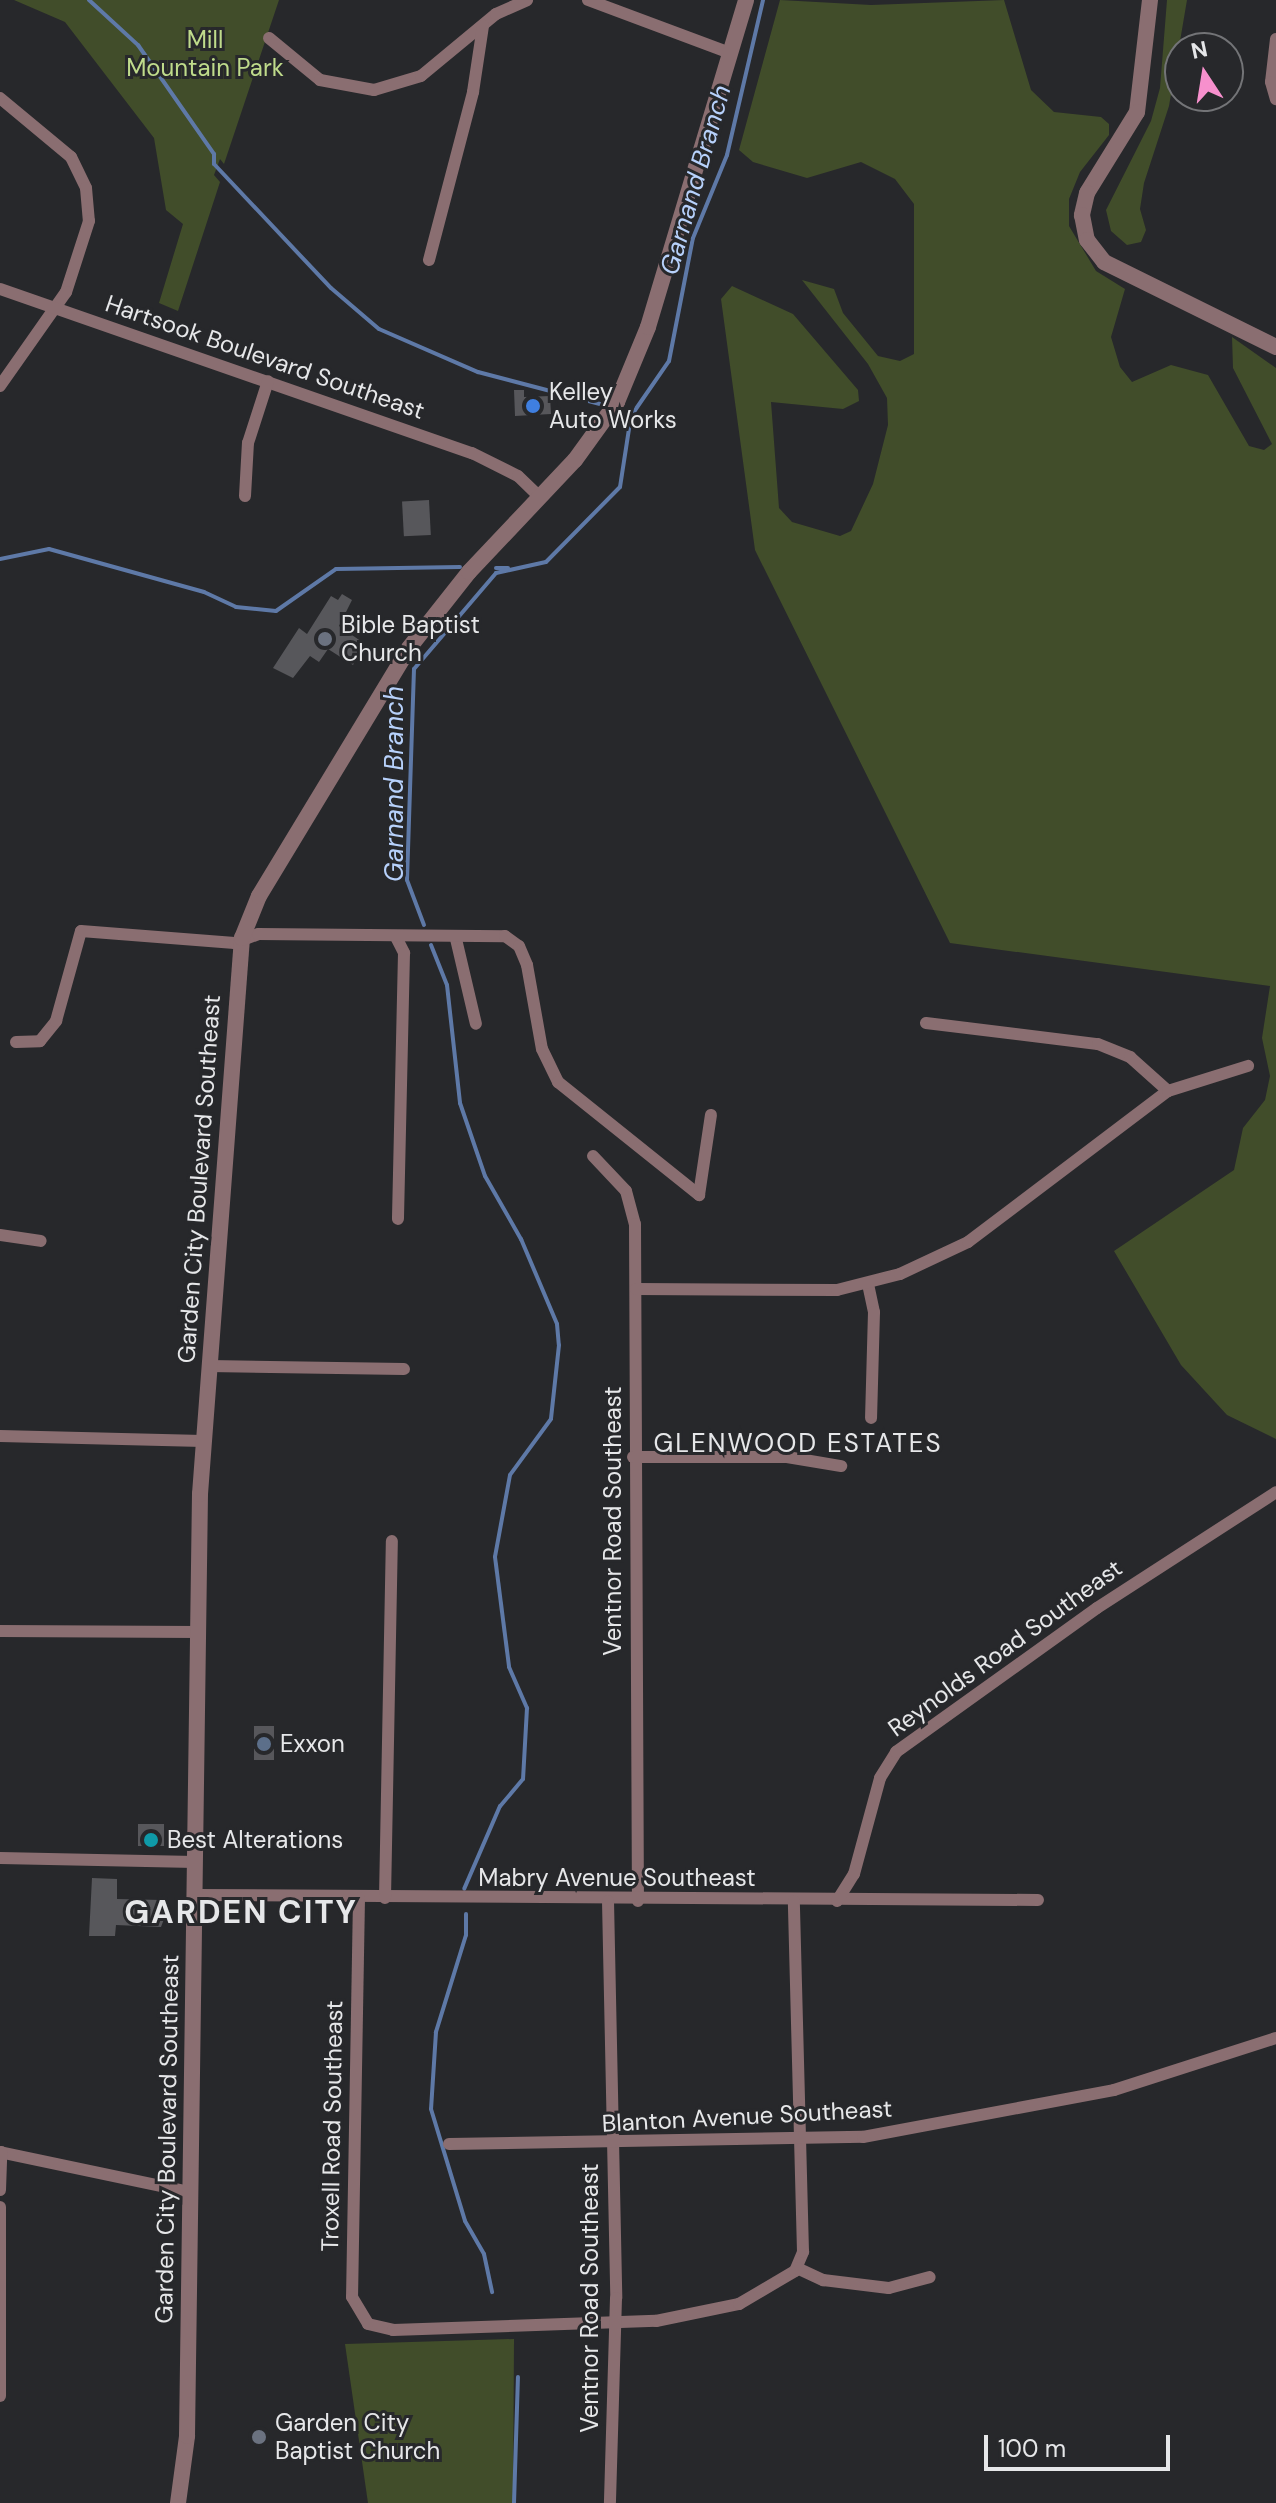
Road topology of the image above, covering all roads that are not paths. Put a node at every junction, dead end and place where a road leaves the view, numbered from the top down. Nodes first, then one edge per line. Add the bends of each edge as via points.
1 (527, 0) edge
2 (588, 0) edge
3 (746, 0) edge
4 (1150, 0) edge
5 (483, 26) junction
6 (269, 38) dead end
7 (1276, 39) edge
8 (730, 53) junction
9 (0, 98) edge
10 (1276, 99) edge
11 (429, 260) dead end
12 (0, 289) edge
13 (56, 308) junction
14 (1276, 347) edge
15 (268, 381) junction
16 (0, 386) edge
17 (245, 496) dead end
18 (540, 497) junction
19 (396, 937) junction
20 (242, 938) junction
21 (456, 939) junction
22 (926, 1023) dead end
23 (476, 1024) dead end
24 (16, 1042) dead end
25 (1248, 1066) dead end
26 (1168, 1091) junction
27 (711, 1115) dead end
28 (593, 1156) dead end
29 (398, 1219) dead end
30 (0, 1235) edge
31 (41, 1241) dead end
32 (868, 1284) junction
33 (636, 1289) junction
34 (209, 1366) junction
35 (404, 1369) dead end
36 (871, 1418) dead end
37 (0, 1436) edge
38 (203, 1441) junction
39 (633, 1457) junction
40 (841, 1466) dead end
41 (1276, 1492) edge
42 (392, 1541) dead end
43 (0, 1631) edge
44 (199, 1632) junction
45 (0, 1858) edge
46 (195, 1862) junction
47 (195, 1895) junction
48 (359, 1898) junction
49 (385, 1898) junction
50 (1038, 1900) dead end
51 (608, 1901) junction
52 (638, 1901) junction
53 (794, 1901) junction
54 (837, 1901) junction
55 (1276, 2038) edge
56 (797, 2137) junction
57 (449, 2144) dead end
58 (612, 2144) junction
59 (0, 2152) edge
60 (0, 2190) edge
61 (189, 2192) junction
62 (0, 2207) edge
63 (797, 2268) junction
64 (930, 2277) dead end
65 (616, 2325) junction
66 (0, 2396) edge
67 (178, 2503) edge
68 (610, 2503) edge

1 - 5 street
2 - 8 street
3 - 8 street, Garden City Boulevard Southeast
4 - 14 street via 1137,112 1083,205 1087,240 1104,262
5 - 6 street via 421,76 374,90 320,80
5 - 11 street via 473,92
7 - 10 street
8 - 18 street, Garden City Boulevard Southeast via 629,375 604,423
9 - 13 street via 62,147 86,188 86,238
12 - 13 street, Hartsook Boulevard Southeast
13 - 15 street, Hartsook Boulevard Southeast
13 - 16 street
15 - 17 street via 248,443
15 - 18 street, Hartsook Boulevard Southeast via 486,459
18 - 20 street, Garden City Boulevard Southeast via 409,648 259,896
19 - 20 street
19 - 21 street
19 - 29 street via 404,953
20 - 24 street via 219,942 81,931 56,1021 40,1041
20 - 34 street, Garden City Boulevard Southeast
21 - 23 street
21 - 27 street via 505,936 519,946 542,1049 558,1082 699,1195
22 - 26 street via 1098,1044 1130,1057
25 - 26 street
26 - 32 street via 968,1242
28 - 33 street, Ventnor Road Southeast via 614,1173 632,1207
30 - 31 street
32 - 33 street via 782,1292
32 - 36 street via 874,1312
33 - 39 street, Ventnor Road Southeast
34 - 35 street
34 - 38 street, Garden City Boulevard Southeast
37 - 38 street
38 - 44 street, Garden City Boulevard Southeast
39 - 40 street via 787,1457
39 - 52 street, Ventnor Road Southeast
41 - 54 street, Reynolds Road Southeast via 1097,1608 896,1752 880,1778 854,1874
42 - 49 street
43 - 44 street
44 - 46 street, Garden City Boulevard Southeast
45 - 46 street
46 - 47 street, Garden City Boulevard Southeast
47 - 48 street, Mabry Avenue Southeast
47 - 61 street, Garden City Boulevard Southeast
48 - 49 street, Mabry Avenue Southeast
48 - 65 street, Troxell Road Southeast via 352,2297 368,2324 393,2330
49 - 51 street, Mabry Avenue Southeast
50 - 54 street, Mabry Avenue Southeast
51 - 52 street, Mabry Avenue Southeast
51 - 58 street, Ventnor Road Southeast
52 - 53 street, Mabry Avenue Southeast
53 - 54 street, Mabry Avenue Southeast
53 - 56 street
55 - 56 street, Blanton Avenue Southeast via 1114,2090 887,2134
56 - 58 street, Blanton Avenue Southeast
56 - 63 street via 803,2252
57 - 58 street, Blanton Avenue Southeast
58 - 65 street, Ventnor Road Southeast
59 - 60 street
59 - 61 street
61 - 67 street, Garden City Boulevard Southeast via 187,2436
62 - 66 street
63 - 64 street via 823,2280 889,2288
63 - 65 street via 762,2295 724,2308
65 - 68 street, Ventnor Road Southeast

